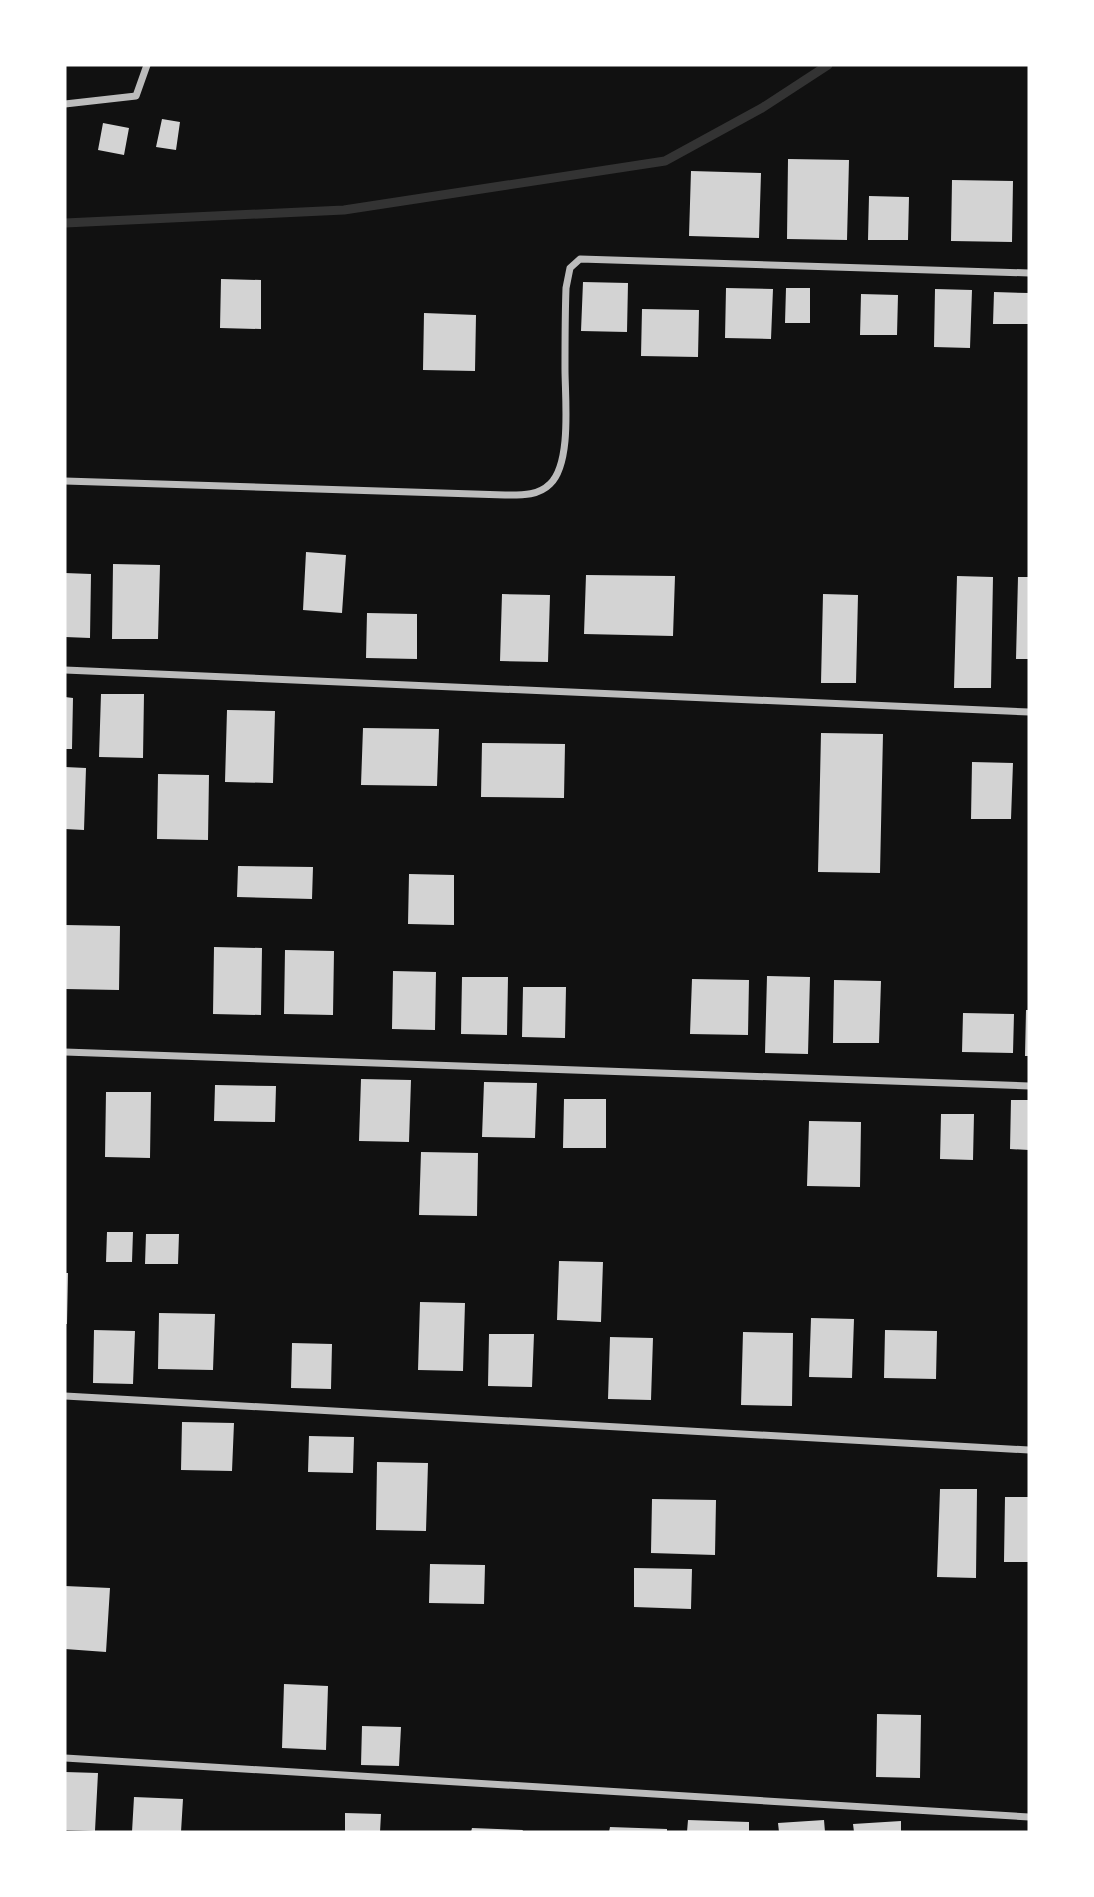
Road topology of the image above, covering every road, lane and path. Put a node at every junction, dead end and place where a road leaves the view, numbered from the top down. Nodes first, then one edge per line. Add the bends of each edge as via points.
1 (147, 65) edge
2 (65, 104) edge
3 (1029, 273) edge
4 (65, 481) edge
5 (65, 670) edge
6 (1029, 712) edge
7 (65, 1052) edge
8 (1029, 1086) edge
9 (65, 1396) edge
10 (1029, 1450) edge
11 (65, 1758) edge
12 (1029, 1817) edge

1 - 2 street via 136,96
3 - 4 street via 580,260 570,268 566,288 563,450 552,483 539,493
5 - 6 street
7 - 8 street
9 - 10 street
11 - 12 street

